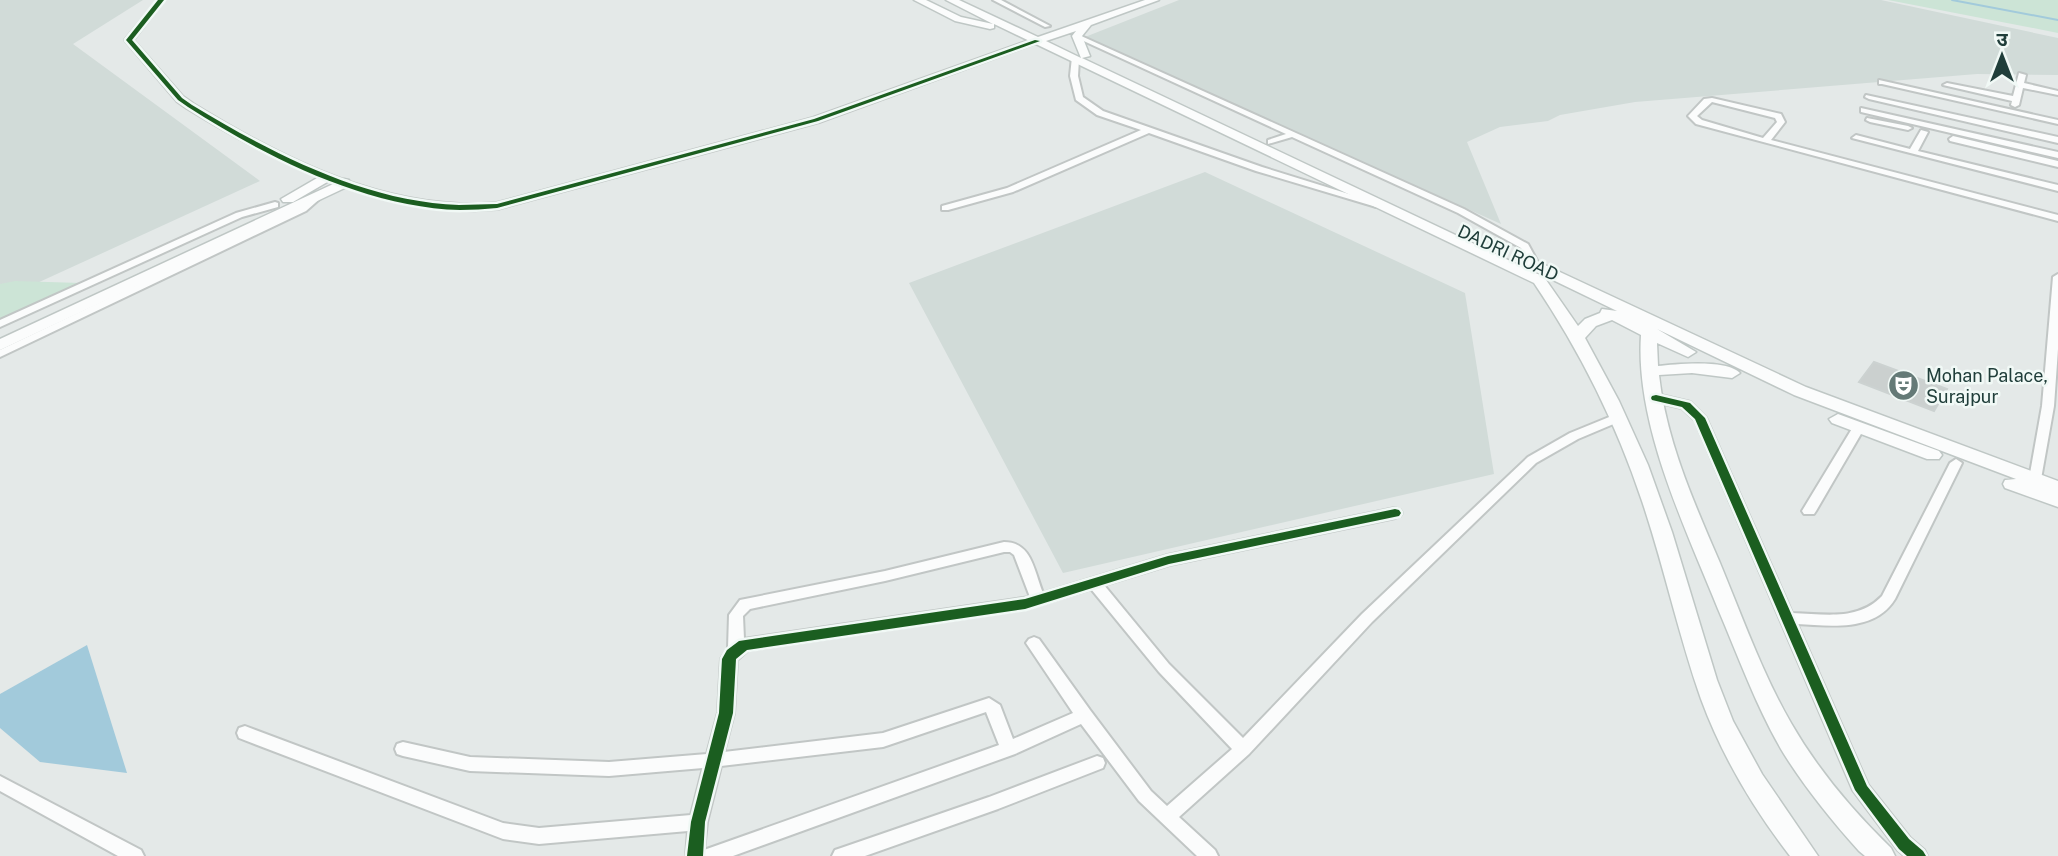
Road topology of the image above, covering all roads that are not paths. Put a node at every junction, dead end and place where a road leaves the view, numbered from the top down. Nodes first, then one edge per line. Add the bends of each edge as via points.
1 (160, 0) edge
2 (919, 0) edge
3 (951, 0) edge
4 (966, 0) edge
5 (996, 0) edge
6 (1154, 0) edge
7 (1016, 27) junction
8 (1081, 29) junction
9 (1043, 35) junction
10 (1080, 57) junction
11 (2022, 75) dead end
12 (1987, 80) dead end
13 (1882, 82) dead end
14 (1947, 85) dead end
15 (2021, 85) junction
16 (1984, 92) junction
17 (2058, 93) edge
18 (1869, 97) dead end
19 (2016, 99) junction
20 (1978, 104) junction
21 (1864, 110) dead end
22 (2014, 113) junction
23 (1870, 120) dead end
24 (2058, 122) edge
25 (1147, 131) junction
26 (1924, 132) junction
27 (1294, 134) junction
28 (1856, 138) dead end
29 (1276, 140) junction
30 (2058, 140) edge
31 (1765, 141) junction
32 (1913, 152) junction
33 (2058, 155) edge
34 (2058, 164) edge
35 (324, 178) junction
36 (344, 183) junction
37 (2058, 188) edge
38 (318, 195) junction
39 (275, 205) junction
40 (945, 208) dead end
41 (1394, 210) junction
42 (2058, 218) edge
43 (1535, 273) junction
44 (2058, 277) edge
45 (2057, 298) edge
46 (1614, 316) junction
47 (1646, 323) junction
48 (0, 324) edge
49 (2056, 334) edge
50 (0, 336) edge
51 (1578, 336) junction
52 (0, 345) edge
53 (2055, 353) edge
54 (0, 355) edge
55 (1650, 371) junction
56 (1732, 373) junction
57 (1656, 398) junction
58 (2053, 401) edge
59 (1619, 417) junction
60 (1859, 427) junction
61 (1956, 463) junction
62 (2035, 480) junction
63 (2058, 488) edge
64 (2058, 501) edge
65 (1809, 511) dead end
66 (1395, 513) dead end
67 (1094, 582) junction
68 (1038, 600) junction
69 (1788, 618) junction
70 (1034, 643) dead end
71 (736, 649) junction
72 (1084, 715) junction
73 (245, 733) dead end
74 (403, 750) dead end
75 (1009, 750) junction
76 (1243, 750) junction
77 (715, 759) junction
78 (1097, 763) dead end
79 (0, 783) edge
80 (1167, 817) junction
81 (698, 822) junction
82 (1199, 853) edge
83 (135, 856) edge
84 (695, 856) edge
85 (710, 856) edge
86 (841, 856) edge
87 (1805, 856) edge
88 (1882, 856) edge
89 (1918, 856) edge

1 - 35 street via 130,35 131,46 190,106
2 - 7 main road via 958,19
3 - 7 main road, DADRI ROAD
4 - 7 main road, DADRI ROAD
5 - 9 street
6 - 8 main road
7 - 9 main road
7 - 9 main road, DADRI ROAD
8 - 9 main road
8 - 10 main road
8 - 27 street
9 - 10 main road, DADRI ROAD
9 - 36 street via 816,120 497,206 449,208
10 - 25 street via 1074,76 1085,104
10 - 29 main road, DADRI ROAD
10 - 41 main road, DADRI ROAD
11 - 15 street
12 - 16 street
13 - 20 street
14 - 16 street
15 - 17 street
15 - 19 street
16 - 19 street
16 - 20 street
18 - 30 street
19 - 22 street
20 - 22 street
21 - 33 street
22 - 24 street
23 - 26 street
25 - 40 street via 1010,190
25 - 41 street
26 - 32 street
26 - 34 street
27 - 29 street
27 - 43 street via 1516,240 1530,251
28 - 32 street
29 - 43 main road, DADRI ROAD
31 - 31 street via 1699,122 1692,116 1712,100 1778,117 1781,122
31 - 42 street
32 - 37 street
35 - 36 street
35 - 39 main road
36 - 38 main road
38 - 52 main road
38 - 54 street via 303,209
39 - 48 street via 239,215
39 - 50 main road
41 - 43 main road, DADRI ROAD
43 - 46 main road, DADRI ROAD
43 - 47 main road, DADRI ROAD
43 - 51 main road
44 - 45 street
45 - 49 street
46 - 47 main road, DADRI ROAD
46 - 51 main road via 1592,321
47 - 55 main road
47 - 56 main road, DADRI ROAD
47 - 62 main road, DADRI ROAD via 1800,391
49 - 53 street
51 - 59 main road
53 - 58 street
55 - 56 main road via 1692,368
55 - 57 main road
56 - 60 main road, DADRI ROAD
57 - 69 street via 1686,405 1700,418
57 - 88 main road via 1669,457 1783,732 1829,797
58 - 62 street
59 - 76 street via 1532,460 1367,618
59 - 87 main road via 1662,530 1713,700 1735,748
60 - 61 main road, DADRI ROAD
60 - 65 street
61 - 64 main road, DADRI ROAD
61 - 69 street via 1880,610 1852,619
62 - 63 main road, DADRI ROAD
66 - 67 street via 1187,556
67 - 68 street
67 - 76 street via 1164,668
68 - 71 street via 753,642
68 - 71 street via 1020,552 1004,547 745,604 736,615
69 - 89 street via 1862,790
70 - 72 street
71 - 77 street via 729,659 726,713
72 - 75 street
72 - 80 street via 1145,796
73 - 81 street via 503,831 539,836
74 - 77 street via 470,764 609,769
75 - 77 street via 989,705 883,740
75 - 85 street
76 - 80 street
77 - 81 street
78 - 86 street
79 - 83 street
80 - 82 street
81 - 84 street

